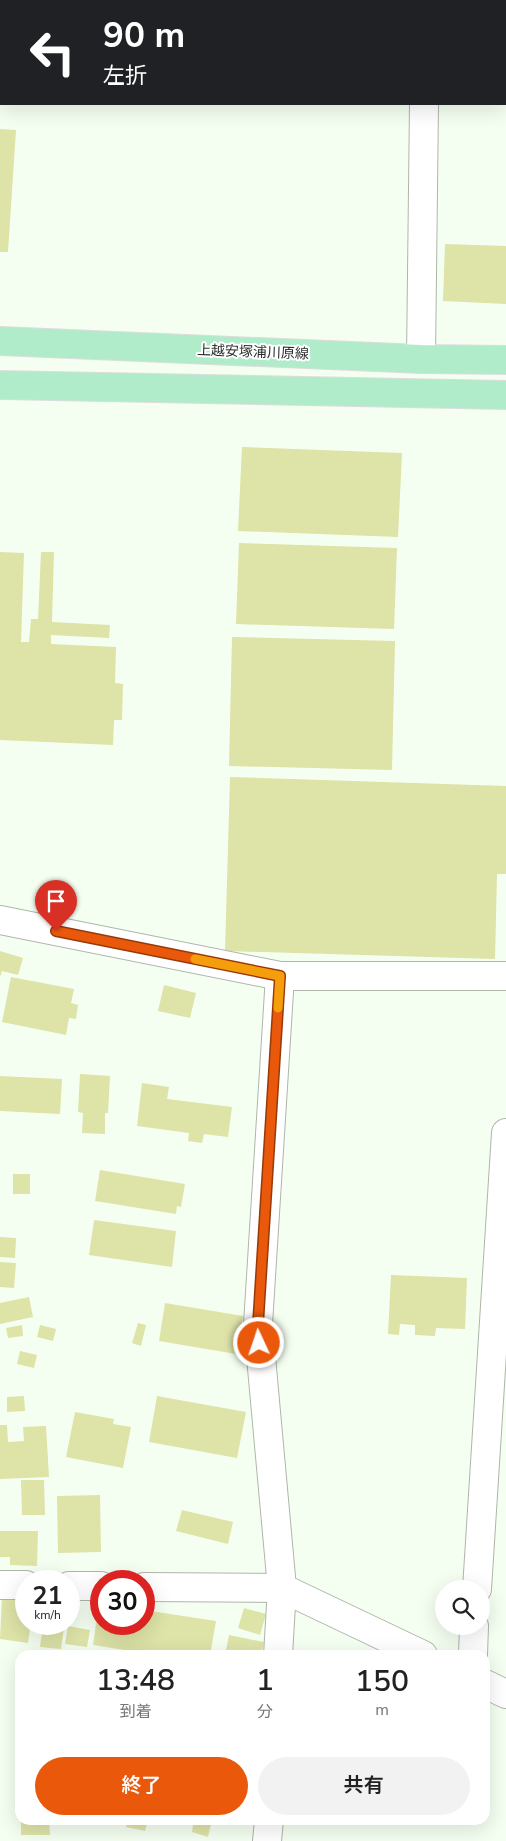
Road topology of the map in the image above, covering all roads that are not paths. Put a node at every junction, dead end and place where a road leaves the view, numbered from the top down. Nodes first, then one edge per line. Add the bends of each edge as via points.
1 (424, 105) edge
2 (0, 341) edge
3 (421, 359) junction
4 (506, 360) edge
5 (0, 385) edge
6 (506, 395) edge
7 (0, 920) edge
8 (280, 976) junction
9 (506, 976) edge
10 (506, 1133) edge
11 (478, 1580) edge
12 (0, 1585) edge
13 (15, 1585) edge
14 (155, 1587) edge
15 (282, 1588) junction
16 (474, 1635) edge
17 (278, 1650) edge
18 (412, 1650) edge
19 (473, 1650) edge
20 (490, 1686) edge
21 (506, 1694) edge
22 (268, 1825) edge
23 (267, 1841) edge

1 - 3 street
2 - 3 main road, 上越安塚浦川原線
3 - 4 main road, 上越安塚浦川原線
5 - 6 main road
7 - 8 street
8 - 9 street
8 - 15 street via 258,1324
10 - 11 street
12 - 13 street
14 - 15 street
15 - 17 street
15 - 18 street
16 - 19 street
20 - 21 street
22 - 23 street

